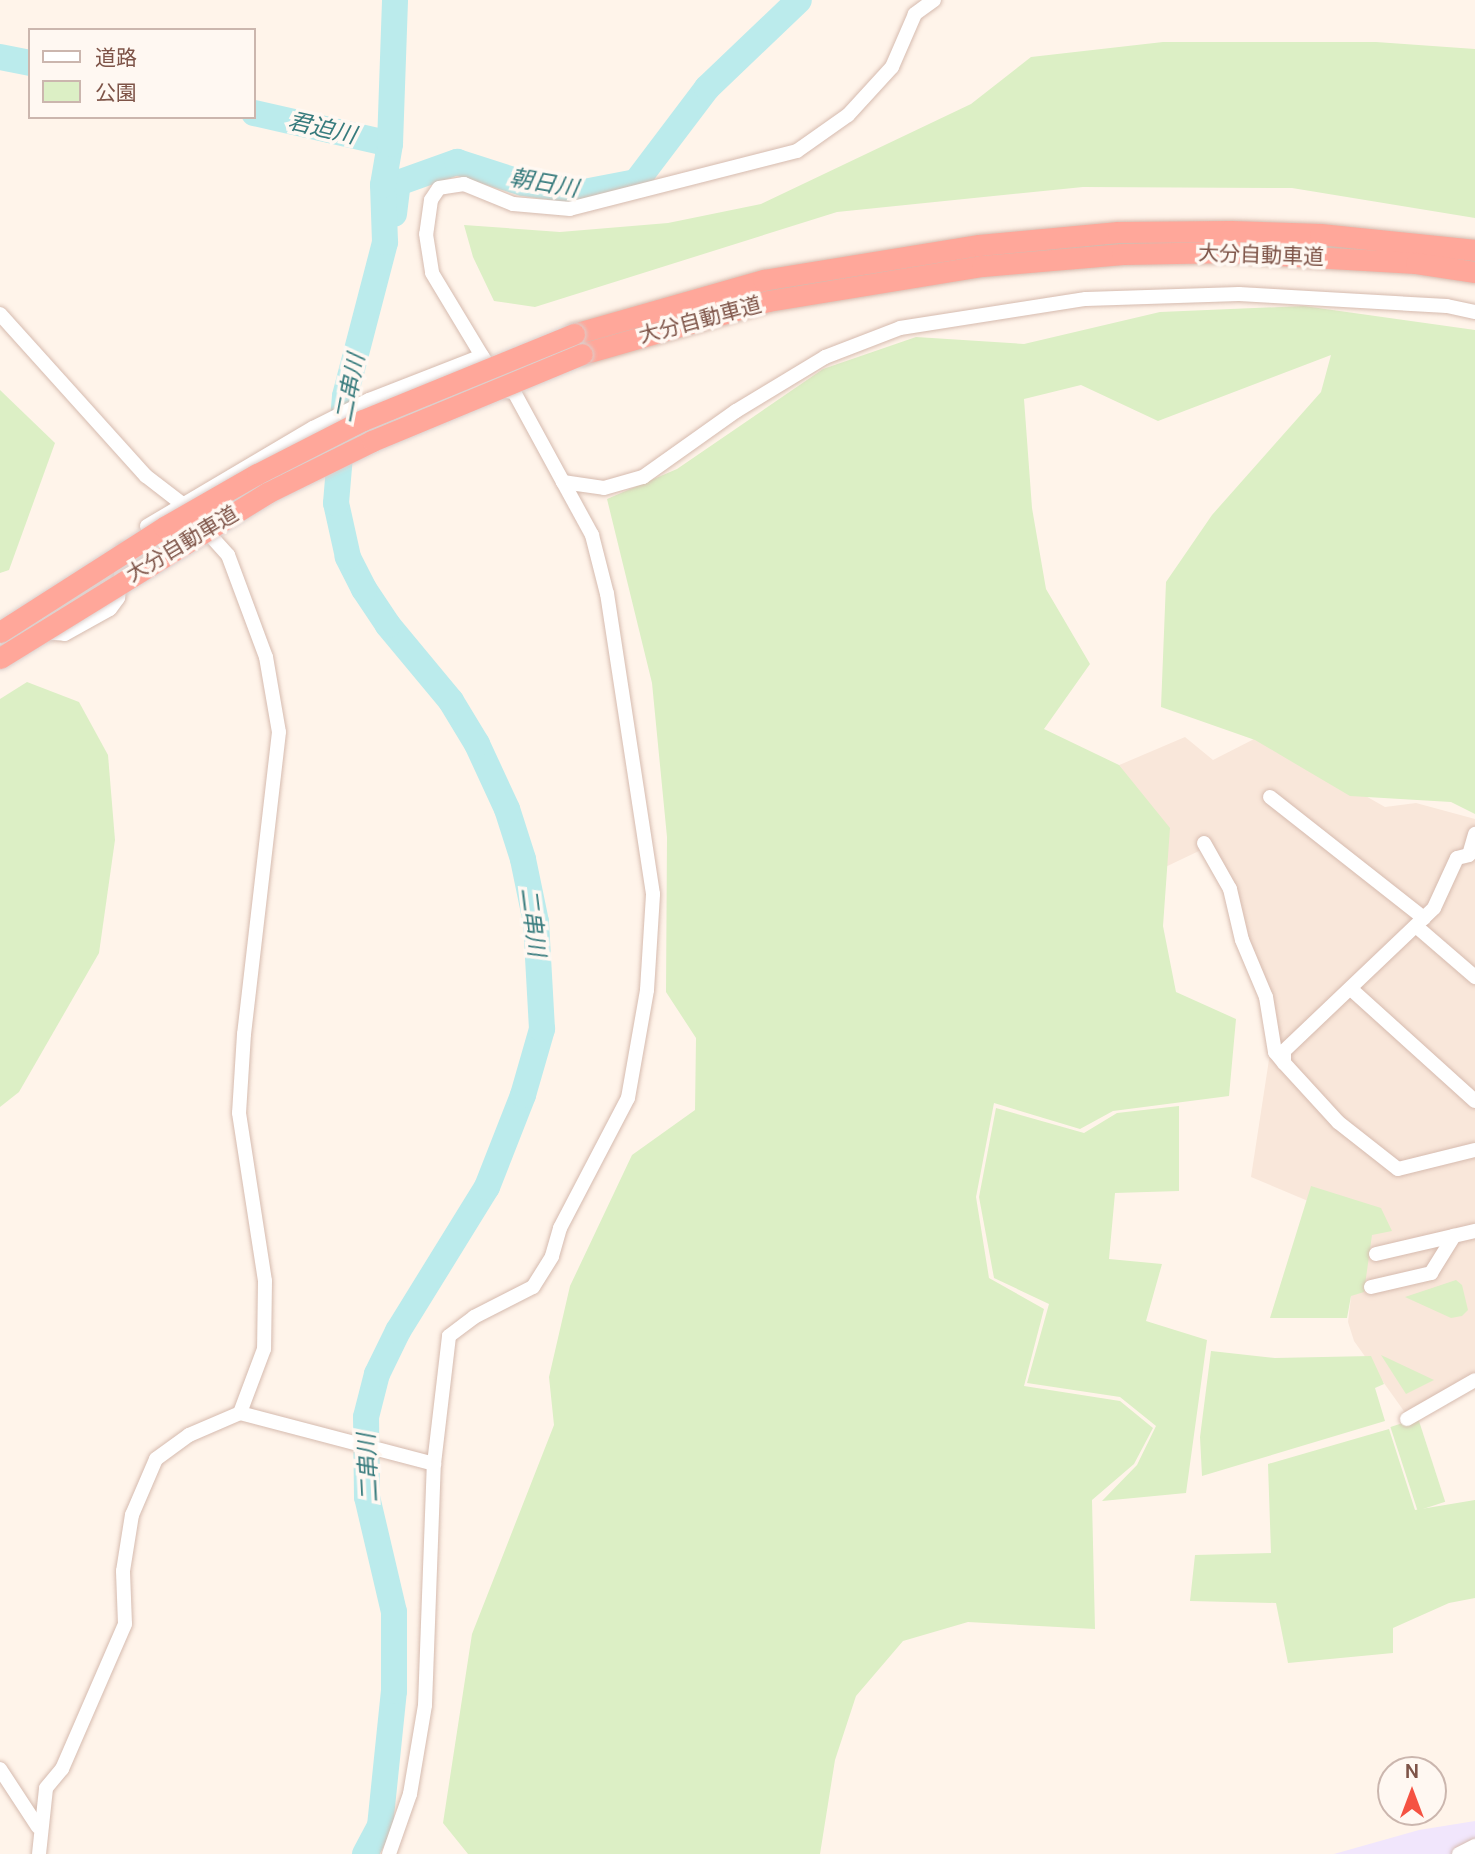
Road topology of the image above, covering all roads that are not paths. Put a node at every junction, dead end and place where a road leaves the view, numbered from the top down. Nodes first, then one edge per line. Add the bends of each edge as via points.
1 (934, 0) edge
2 (1475, 250) edge
3 (1475, 272) edge
4 (1475, 312) edge
5 (0, 314) edge
6 (578, 344) junction
7 (482, 356) junction
8 (563, 482) junction
9 (181, 503) junction
10 (0, 632) edge
11 (0, 638) edge
12 (0, 658) edge
13 (1270, 797) dead end
14 (1475, 834) edge
15 (1204, 843) dead end
16 (1457, 858) junction
17 (1475, 867) edge
18 (1421, 923) junction
19 (1475, 978) edge
20 (1351, 989) junction
21 (1284, 1063) junction
22 (1475, 1101) edge
23 (1475, 1150) edge
24 (1475, 1231) edge
25 (1454, 1236) junction
26 (1376, 1254) dead end
27 (1371, 1287) dead end
28 (1475, 1380) edge
29 (240, 1413) junction
30 (1407, 1419) dead end
31 (434, 1464) junction
32 (0, 1769) edge
33 (38, 1827) junction
34 (1475, 1846) edge
35 (39, 1854) edge
36 (389, 1854) edge
37 (1459, 1854) edge

1 - 7 street via 915,14 892,67 848,115 797,151 570,209 513,204 464,184 439,188 431,200 426,234 432,272
2 - 6 highway, 大分自動車道 via 1320,234 1230,231 1118,232 979,245 763,280
3 - 6 highway, 大分自動車道 via 1416,263 1230,252 1122,254 982,266 768,301
4 - 8 street via 1447,306 1239,294 1086,299 900,328 825,357 736,411 643,477 604,488
5 - 9 street via 146,476
6 - 10 highway, 大分自動車道, bridge via 363,420 164,527
6 - 12 highway, 大分自動車道, bridge via 267,493
7 - 8 street via 506,391 514,392
7 - 9 street via 369,400
8 - 31 street via 592,535 607,594 653,894 647,990 628,1098 560,1228 552,1256 533,1287 474,1317 449,1336
9 - 11 street via 130,538 120,559 118,598 110,609 65,634 26,631
9 - 29 street via 228,555 266,657 279,733 239,1113 265,1281 264,1349
13 - 18 street
14 - 16 street via 1469,855
15 - 21 street via 1230,889 1242,940 1266,997 1275,1052
16 - 17 street
16 - 18 street via 1434,908
18 - 19 street
18 - 20 street
20 - 21 street via 1284,1051
20 - 22 street
21 - 23 street via 1338,1122 1398,1169
24 - 25 street
25 - 26 street
25 - 27 street via 1431,1273
28 - 30 street
29 - 31 street
29 - 33 street via 189,1435 156,1459 132,1515 123,1571 125,1624 62,1769 46,1788
31 - 36 street via 425,1705 410,1794
32 - 33 street
33 - 35 street
34 - 37 street

